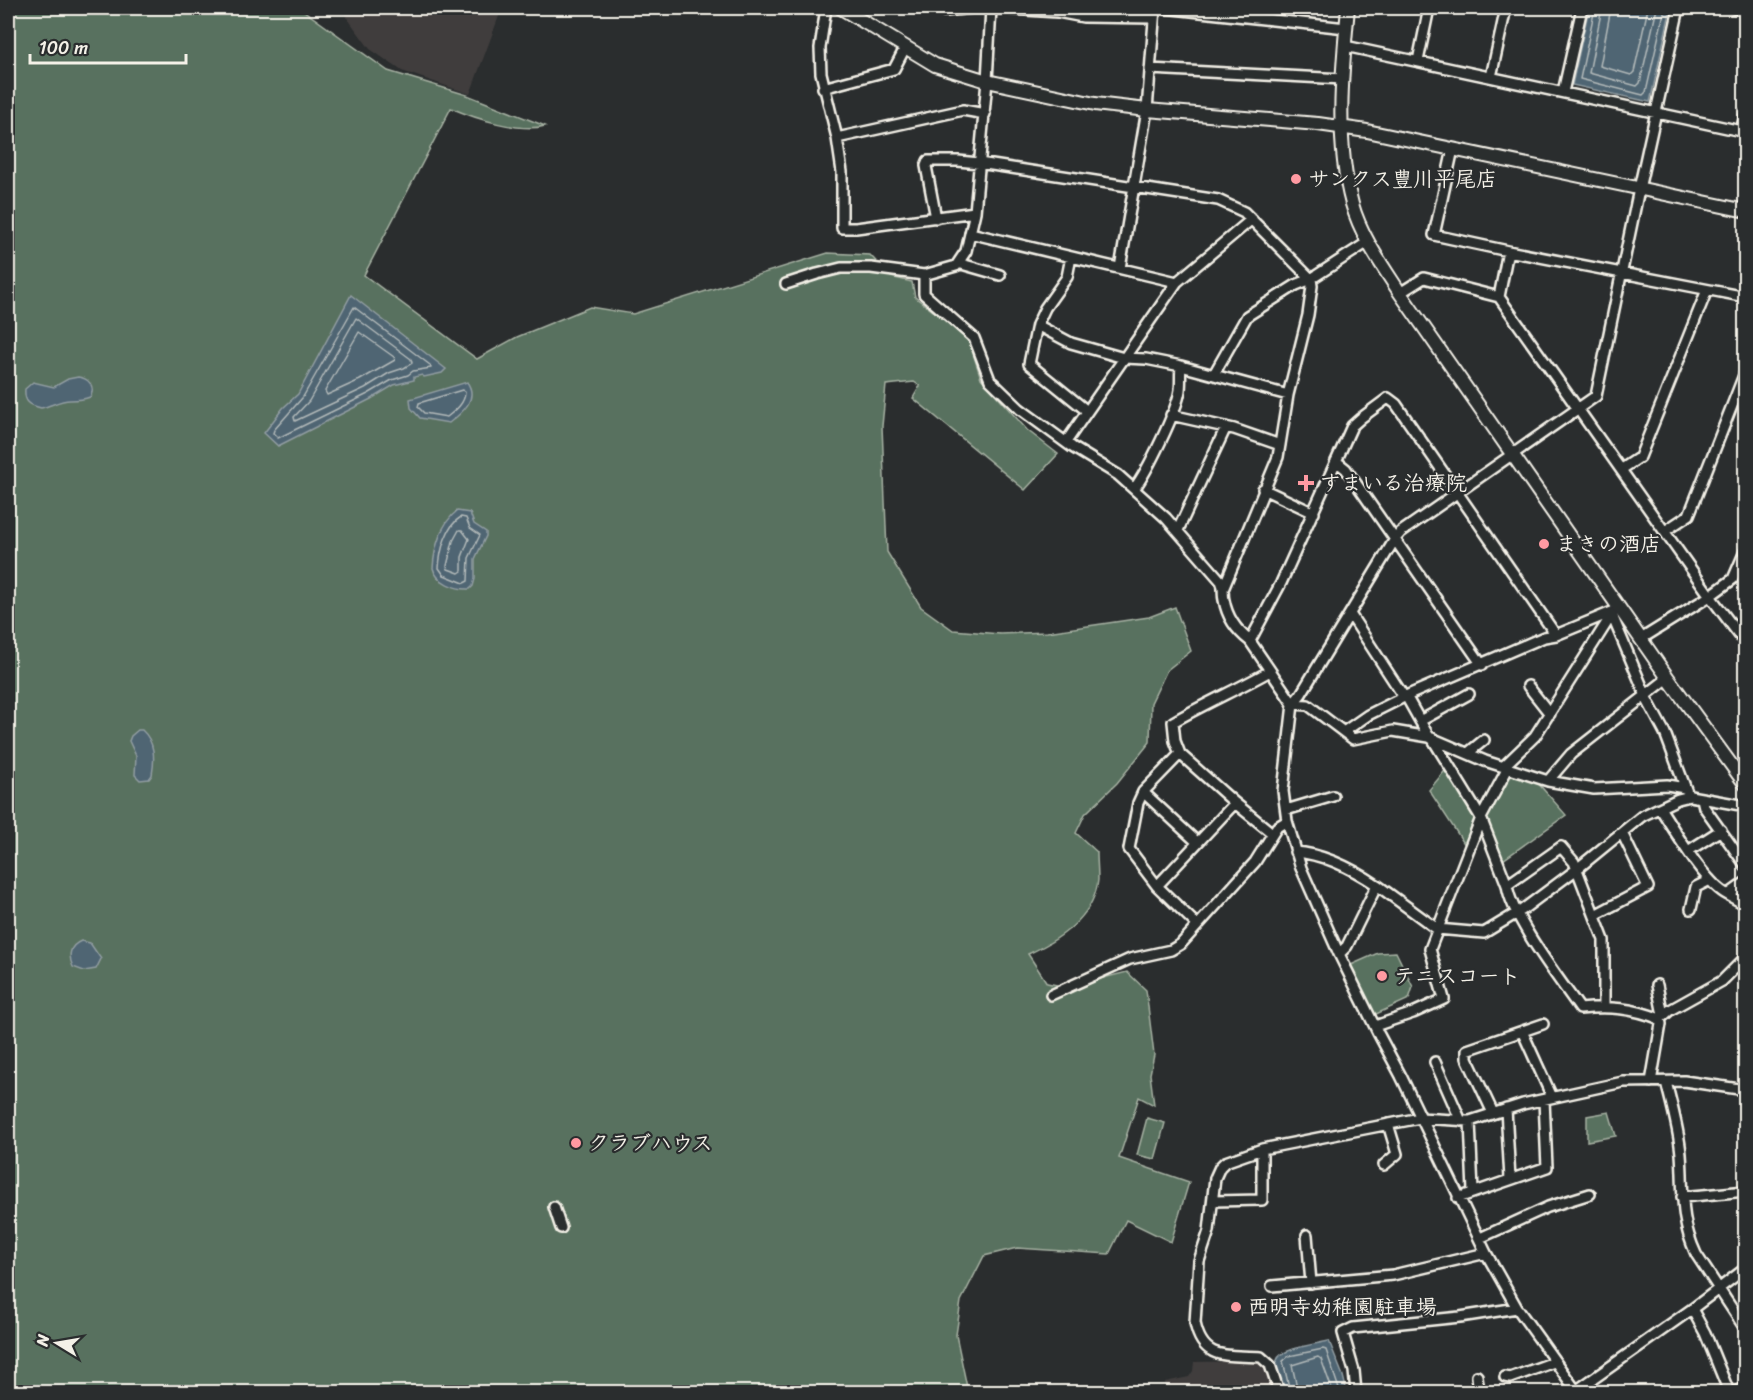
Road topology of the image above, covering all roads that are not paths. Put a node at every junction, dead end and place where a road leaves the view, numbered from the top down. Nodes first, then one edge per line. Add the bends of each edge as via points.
1 (826, 8) edge
2 (841, 8) edge
3 (938, 8) edge
4 (972, 8) edge
5 (991, 8) edge
6 (1155, 8) edge
7 (1164, 8) edge
8 (1348, 8) edge
9 (1429, 8) edge
10 (1506, 8) edge
11 (1582, 8) edge
12 (1679, 8) edge
13 (1734, 8) edge
14 (1057, 10) edge
15 (1746, 10) edge
16 (1153, 18) junction
17 (1346, 28) junction
18 (1345, 46) junction
19 (905, 48) junction
20 (1418, 61) junction
21 (1150, 69) junction
22 (1491, 77) junction
23 (1343, 79) junction
24 (987, 81) junction
25 (823, 88) junction
26 (1563, 92) junction
27 (1147, 110) junction
28 (1746, 112) edge
29 (1656, 113) junction
30 (985, 114) junction
31 (1342, 127) junction
32 (1743, 131) edge
33 (837, 138) junction
34 (1453, 149) junction
35 (979, 164) junction
36 (1134, 186) junction
37 (1639, 189) junction
38 (1746, 211) edge
39 (975, 212) junction
40 (936, 218) junction
41 (1252, 219) junction
42 (970, 233) junction
43 (1368, 242) junction
44 (1508, 252) junction
45 (1071, 257) junction
46 (958, 263) junction
47 (1120, 268) junction
48 (1000, 274) dead end
49 (1622, 274) junction
50 (924, 275) junction
51 (1311, 279) junction
52 (1177, 282) junction
53 (786, 284) dead end
54 (1707, 290) junction
55 (1400, 293) junction
56 (1499, 297) junction
57 (1746, 297) edge
58 (1037, 324) junction
59 (1124, 358) junction
60 (1181, 366) junction
61 (1746, 370) edge
62 (1214, 374) junction
63 (1288, 395) junction
64 (1578, 408) junction
65 (1087, 411) junction
66 (1171, 415) junction
67 (1226, 427) junction
68 (1066, 442) junction
69 (1280, 446) junction
70 (1512, 453) junction
71 (1336, 461) junction
72 (1622, 469) junction
73 (1134, 489) junction
74 (1263, 489) junction
75 (1458, 494) junction
76 (1314, 513) junction
77 (1178, 530) junction
78 (1665, 531) junction
79 (1395, 539) junction
80 (1746, 549) edge
81 (1224, 587) junction
82 (1710, 597) junction
83 (1615, 608) junction
84 (1350, 614) junction
85 (1556, 635) junction
86 (1641, 639) junction
87 (1250, 641) junction
88 (1746, 644) edge
89 (1482, 665) junction
90 (1269, 671) junction
91 (1668, 678) junction
92 (1528, 686) dead end
93 (1469, 694) dead end
94 (1645, 696) junction
95 (1405, 697) junction
96 (1293, 704) junction
97 (1550, 714) junction
98 (1420, 721) junction
99 (1345, 731) junction
100 (1430, 738) junction
101 (1484, 740) dead end
102 (1468, 753) junction
103 (1180, 754) junction
104 (1506, 767) junction
105 (1548, 781) junction
106 (1746, 785) edge
107 (1143, 792) junction
108 (1687, 792) junction
109 (1333, 796) dead end
110 (1702, 799) junction
111 (1235, 803) junction
112 (1746, 806) edge
113 (1660, 808) junction
114 (1286, 810) junction
115 (1481, 818) junction
116 (1287, 821) junction
117 (1721, 830) junction
118 (1272, 833) junction
119 (1622, 833) junction
120 (1197, 842) junction
121 (1688, 851) junction
122 (1295, 852) junction
123 (1746, 866) edge
124 (1577, 869) junction
125 (1710, 880) junction
126 (1746, 882) edge
127 (1377, 885) junction
128 (1507, 885) junction
129 (1157, 886) junction
130 (1728, 895) junction
131 (1746, 905) edge
132 (1691, 909) dead end
133 (1516, 913) junction
134 (1595, 915) junction
135 (1197, 925) junction
136 (1437, 929) junction
137 (1339, 954) junction
138 (1746, 957) edge
139 (1657, 985) dead end
140 (1051, 996) dead end
141 (1604, 1007) junction
142 (1661, 1017) junction
143 (1543, 1024) dead end
144 (1375, 1026) junction
145 (1522, 1031) junction
146 (1435, 1062) dead end
147 (1651, 1082) junction
148 (1666, 1082) junction
149 (1746, 1089) edge
150 (1548, 1098) junction
151 (1506, 1109) junction
152 (1493, 1113) junction
153 (1420, 1118) junction
154 (1466, 1121) junction
155 (1388, 1124) junction
156 (1262, 1149) junction
157 (1384, 1165) dead end
158 (1510, 1179) junction
159 (1746, 1191) edge
160 (1473, 1192) junction
161 (1590, 1194) dead end
162 (1682, 1197) junction
163 (1458, 1198) junction
164 (1213, 1200) junction
165 (554, 1207) dead end
166 (561, 1228) dead end
167 (1307, 1235) dead end
168 (1480, 1238) junction
169 (1486, 1253) junction
170 (1746, 1268) edge
171 (1311, 1283) junction
172 (1272, 1286) dead end
173 (1718, 1290) junction
174 (1517, 1308) junction
175 (1692, 1309) junction
176 (1746, 1330) edge
177 (1554, 1362) junction
178 (1477, 1376) dead end
179 (1505, 1377) dead end
180 (1746, 1387) edge
181 (1279, 1392) edge
182 (1356, 1392) edge
183 (1479, 1392) edge
184 (1577, 1392) edge
185 (1729, 1392) edge
186 (1736, 1392) edge

1 - 25 street via 820,48
2 - 19 street
3 - 4 street via 945,12
5 - 14 street
5 - 24 street
6 - 16 street
7 - 17 street
8 - 17 street
9 - 20 street
10 - 22 street
11 - 26 street
12 - 29 street
13 - 15 street
14 - 16 street via 1083,17
16 - 21 street
17 - 18 street
18 - 20 street
18 - 23 street
19 - 24 street via 935,65
19 - 25 street via 894,69
20 - 22 street
21 - 23 street
21 - 27 street
22 - 26 street
23 - 31 street
24 - 27 street via 1095,104
24 - 30 street
25 - 33 street
26 - 29 street
27 - 31 street
27 - 36 street
28 - 32 street
29 - 32 street
29 - 37 street
30 - 33 street via 963,110
30 - 35 street
31 - 34 street
31 - 43 street via 1342,153 1352,206
33 - 40 street via 842,171 842,228
34 - 37 street
34 - 44 street via 1434,235
35 - 36 street
35 - 39 street
35 - 40 street via 928,161
36 - 41 street via 1218,200
36 - 47 street
37 - 38 street
37 - 49 street
39 - 40 street
39 - 42 street
41 - 51 street
41 - 52 street
42 - 45 street
42 - 46 street
43 - 51 street
43 - 55 street
44 - 49 street
44 - 56 street
45 - 47 street
45 - 58 street via 1067,277
46 - 48 street
46 - 50 street
47 - 52 street
49 - 54 street
49 - 64 street via 1596,396
50 - 53 street via 841,268
50 - 68 street via 924,294 974,338 990,380 1020,409
51 - 62 street via 1247,316
51 - 63 street via 1303,342
52 - 59 street
54 - 57 street
54 - 72 street via 1640,457
55 - 56 street via 1424,278
55 - 70 street
56 - 64 street
58 - 59 street via 1071,343
58 - 65 street via 1029,364
59 - 60 street
59 - 65 street
60 - 62 street
60 - 66 street via 1179,392
61 - 78 street via 1689,515
62 - 63 street
63 - 69 street
64 - 70 street
64 - 72 street
65 - 68 street
66 - 67 street
66 - 73 street
67 - 69 street
67 - 77 street
68 - 73 street
69 - 74 street
70 - 75 street
70 - 83 street
71 - 75 street via 1352,426 1388,398
71 - 76 street
71 - 79 street via 1346,469
72 - 78 street
73 - 77 street
74 - 76 street
74 - 81 street
75 - 79 street
75 - 85 street
76 - 87 street
77 - 81 street
78 - 82 street
79 - 84 street
79 - 89 street
80 - 82 street via 1733,579
81 - 87 street via 1228,616
82 - 86 street
82 - 88 street
83 - 85 street
83 - 86 street
83 - 94 street
83 - 97 street
84 - 95 street
84 - 96 street
85 - 89 street
86 - 91 street
87 - 90 street
89 - 95 street
90 - 96 street
90 - 103 street via 1173,722
91 - 94 street
91 - 106 street
92 - 97 street
93 - 98 street
94 - 105 street via 1571,754
94 - 108 street via 1665,733
95 - 98 street
95 - 99 street
96 - 99 street via 1308,705
96 - 114 street via 1283,791
97 - 104 street
98 - 100 street
99 - 100 street via 1353,738 1393,731
100 - 102 street
100 - 115 street
101 - 102 street
102 - 104 street
103 - 107 street
103 - 111 street
104 - 105 street
104 - 115 street
105 - 108 street via 1594,789 1667,784
107 - 120 street
107 - 129 street via 1129,849
108 - 110 street
108 - 113 street
109 - 114 street
110 - 112 street
110 - 117 street
111 - 118 street
111 - 120 street
113 - 119 street via 1642,816
113 - 121 street
114 - 116 street
115 - 128 street
115 - 136 street
116 - 118 street
116 - 122 street
117 - 121 street
117 - 123 street
118 - 135 street via 1255,862
119 - 124 street
119 - 134 street via 1648,887
120 - 129 street
121 - 125 street
122 - 127 street via 1326,858
122 - 137 street
124 - 128 street via 1561,847
124 - 133 street
124 - 134 street
125 - 130 street via 1717,890
125 - 132 street via 1696,887
126 - 130 street
127 - 136 street
127 - 137 street via 1347,946
128 - 133 street
129 - 135 street
130 - 131 street
133 - 136 street via 1484,933
133 - 141 street via 1580,1009
134 - 141 street via 1605,946
135 - 140 street via 1181,944 1170,950 1130,959
136 - 144 street via 1430,950 1444,999
137 - 144 street
138 - 142 street via 1722,981
139 - 142 street
141 - 142 street
142 - 147 street
143 - 145 street
144 - 153 street
145 - 150 street
145 - 152 street via 1467,1050 1467,1058
146 - 154 street
147 - 148 street
147 - 150 street via 1623,1082
148 - 149 street
148 - 162 street via 1679,1141
150 - 151 street
150 - 158 street via 1547,1167
151 - 152 street
151 - 158 street
152 - 154 street
153 - 154 street
153 - 155 street
153 - 163 street
154 - 160 street
155 - 156 street
155 - 157 street via 1397,1154
156 - 164 street via 1230,1159 1220,1167
156 - 164 street via 1262,1200
158 - 160 street
159 - 162 street
160 - 163 street
161 - 168 street via 1548,1207
162 - 173 street via 1689,1241
163 - 168 street
164 - 181 street via 1209,1231 1199,1261 1195,1323 1198,1336 1216,1354 1267,1361
165 - 166 street
167 - 171 street
168 - 169 street
169 - 171 street via 1393,1275
169 - 174 street
170 - 173 street
171 - 172 street
173 - 175 street
173 - 176 street
174 - 177 street
174 - 182 street via 1353,1328 1343,1333
175 - 184 street
175 - 185 street
177 - 179 street
177 - 184 street
178 - 183 street
180 - 186 street

